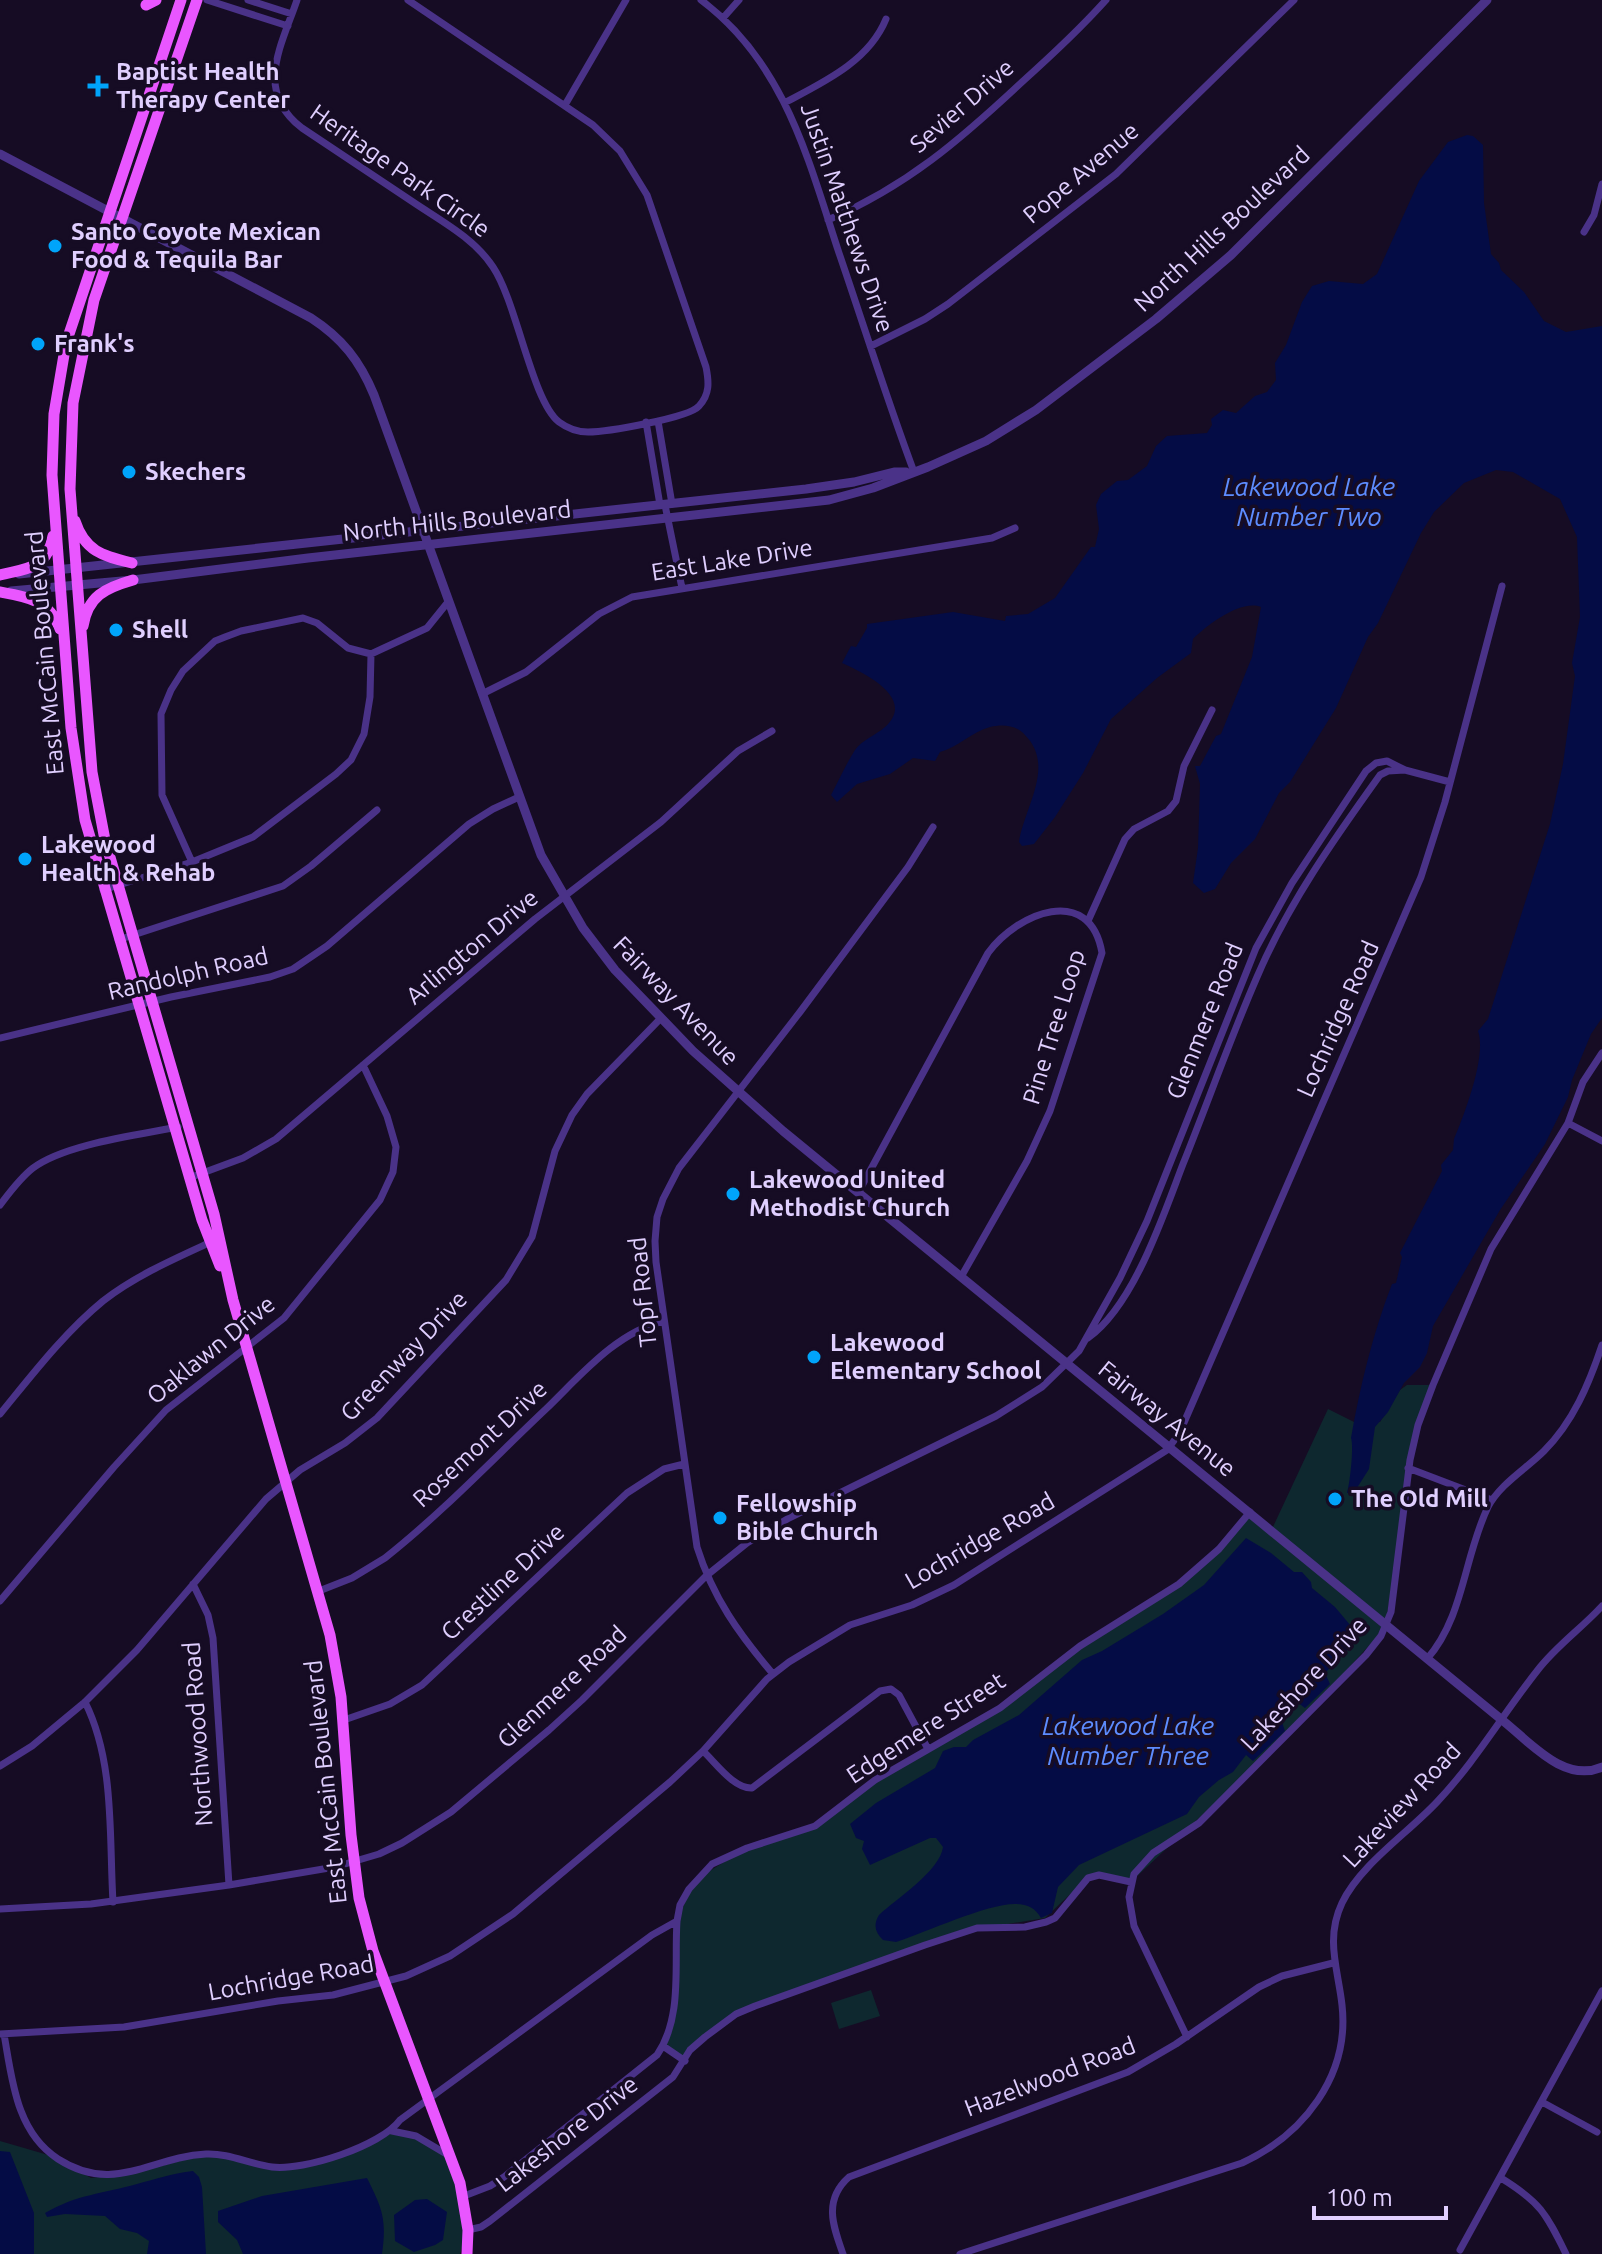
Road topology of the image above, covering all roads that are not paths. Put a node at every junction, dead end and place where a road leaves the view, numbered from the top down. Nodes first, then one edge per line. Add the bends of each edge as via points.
1 (181, 0) edge
2 (197, 0) edge
3 (207, 0) edge
4 (248, 0) edge
5 (297, 0) edge
6 (408, 0) edge
7 (626, 0) edge
8 (701, 0) edge
9 (739, 0) edge
10 (1106, 0) edge
11 (1294, 0) edge
12 (1487, 0) edge
13 (292, 14) junction
14 (723, 18) junction
15 (886, 19) dead end
16 (288, 26) junction
17 (786, 102) junction
18 (565, 105) junction
19 (0, 154) edge
20 (1602, 184) edge
21 (109, 211) junction
22 (123, 218) junction
23 (828, 220) junction
24 (1584, 232) dead end
25 (871, 346) junction
26 (658, 421) junction
27 (646, 422) junction
28 (914, 472) junction
29 (666, 509) junction
30 (72, 511) junction
31 (56, 516) junction
32 (1015, 528) dead end
33 (423, 531) junction
34 (428, 545) junction
35 (132, 563) junction
36 (76, 570) junction
37 (60, 571) junction
38 (0, 575) edge
39 (133, 580) junction
40 (77, 584) junction
41 (61, 586) junction
42 (1502, 586) dead end
43 (682, 588) junction
44 (0, 592) edge
45 (448, 602) junction
46 (82, 635) dead end
47 (63, 636) junction
48 (371, 654) junction
49 (482, 694) junction
50 (1212, 710) dead end
51 (772, 731) dead end
52 (1405, 770) junction
53 (1450, 782) junction
54 (519, 797) junction
55 (377, 810) dead end
56 (933, 827) dead end
57 (192, 862) junction
58 (118, 886) junction
59 (103, 890) junction
60 (564, 896) junction
61 (1088, 921) junction
62 (132, 936) junction
63 (118, 940) junction
64 (151, 1002) junction
65 (137, 1005) junction
66 (661, 1018) junction
67 (0, 1038) edge
68 (1602, 1053) edge
69 (363, 1065) junction
70 (739, 1093) junction
71 (1568, 1123) junction
72 (188, 1124) junction
73 (174, 1127) junction
74 (1602, 1141) edge
75 (202, 1173) junction
76 (189, 1178) junction
77 (858, 1193) junction
78 (0, 1205) edge
79 (211, 1242) junction
80 (961, 1277) junction
81 (233, 1300) junction
82 (664, 1321) junction
83 (1086, 1339) junction
84 (1602, 1345) edge
85 (247, 1347) junction
86 (1066, 1364) junction
87 (0, 1414) edge
88 (1170, 1447) junction
89 (684, 1464) junction
90 (1408, 1468) junction
91 (287, 1481) junction
92 (1492, 1500) junction
93 (1250, 1512) junction
94 (706, 1576) junction
95 (193, 1584) junction
96 (319, 1591) junction
97 (0, 1601) edge
98 (1602, 1606) edge
99 (1385, 1625) junction
100 (1427, 1659) junction
101 (773, 1674) junction
102 (85, 1702) junction
103 (344, 1720) junction
104 (1502, 1720) junction
105 (928, 1749) junction
106 (703, 1751) junction
107 (0, 1766) edge
108 (1602, 1767) edge
109 (354, 1861) junction
110 (1131, 1882) junction
111 (229, 1885) junction
112 (113, 1902) junction
113 (0, 1909) edge
114 (677, 1921) junction
115 (1333, 1963) junction
116 (385, 1982) junction
117 (1602, 1991) edge
118 (2, 2034) edge
119 (1187, 2037) junction
120 (663, 2046) junction
121 (685, 2061) junction
122 (429, 2099) junction
123 (1542, 2102) junction
124 (392, 2131) junction
125 (1597, 2132) dead end
126 (449, 2155) junction
127 (1501, 2178) junction
128 (464, 2196) junction
129 (468, 2230) junction
130 (1460, 2250) dead end
131 (467, 2254) edge
132 (843, 2254) edge
133 (960, 2254) edge
134 (1566, 2254) edge

1 - 21 main road, East McCain Boulevard
2 - 22 main road, East McCain Boulevard
3 - 16 street
4 - 13 street
5 - 13 street, Heritage Park Circle
6 - 18 street, Heritage Park Circle
7 - 18 street
8 - 14 street, Justin Matthews Drive
9 - 14 street
10 - 23 street, Sevier Drive via 949,148 900,184
11 - 25 street, Pope Avenue via 1088,198 948,304
12 - 28 street, North Hills Boulevard via 1180,300 1009,427
13 - 16 street, Heritage Park Circle
14 - 17 street, Justin Matthews Drive
15 - 17 street via 862,54
16 - 27 street, Heritage Park Circle via 273,73 282,109 302,128 463,235 487,258 504,286 553,416 565,426 588,432
17 - 23 street, Justin Matthews Drive
18 - 26 street, Heritage Park Circle via 620,151 640,182 706,367 709,386 698,408
19 - 21 street, Fairway Avenue
20 - 24 street
21 - 22 street, Fairway Avenue
21 - 31 main road, East McCain Boulevard via 60,367 52,437
22 - 30 main road, East McCain Boulevard via 94,300 73,403
22 - 33 street, Fairway Avenue via 311,318 345,345 370,385
23 - 25 street, Justin Matthews Drive
25 - 28 street, Justin Matthews Drive
26 - 27 street, Heritage Park Circle
26 - 29 street
27 - 29 street
28 - 29 street, North Hills Boulevard via 829,500
29 - 33 street, North Hills Boulevard
29 - 34 street, North Hills Boulevard
29 - 43 street
30 - 35 main road via 78,532 91,547
30 - 36 main road, East McCain Boulevard
31 - 37 main road, East McCain Boulevard
31 - 38 main road via 44,560
32 - 43 street, East Lake Drive via 992,538
33 - 34 street, Fairway Avenue
33 - 35 street, North Hills Boulevard
34 - 39 street, North Hills Boulevard
34 - 45 street, Fairway Avenue
35 - 36 street, North Hills Boulevard
36 - 37 street, North Hills Boulevard
36 - 40 main road, East McCain Boulevard
37 - 38 street, North Hills Boulevard
37 - 41 main road, East McCain Boulevard
39 - 40 street, North Hills Boulevard
39 - 46 main road via 96,596 87,608
40 - 41 street, North Hills Boulevard
40 - 58 main road, East McCain Boulevard via 92,772
41 - 44 street, North Hills Boulevard
41 - 47 main road, East McCain Boulevard
42 - 53 street, Lochridge Road
43 - 49 street, East Lake Drive via 614,605 526,672
44 - 47 main road via 42,603
45 - 48 street via 427,628
45 - 49 street, Fairway Avenue
47 - 59 main road, East McCain Boulevard via 78,787
48 - 57 street via 364,734 351,760 253,837
48 - 57 street via 348,648 303,618 225,637 183,671 161,714 162,795
49 - 54 street, Fairway Avenue
50 - 61 street via 1184,766 1176,801 1125,839
51 - 60 street, Arlington Drive via 738,751 661,822
52 - 53 street, Glenmere Road
52 - 83 street, Glenmere Road via 1380,775 1286,917 1143,1262 1112,1313
52 - 83 street, Glenmere Road via 1387,761 1366,771 1268,924 1147,1221
53 - 88 street, Lochridge Road via 1433,843 1400,925
54 - 60 street, Fairway Avenue
54 - 64 street, Randolph Road via 469,824 300,965 270,977
55 - 62 street via 283,886
56 - 70 street, Topf Road
57 - 58 street
58 - 59 street
58 - 62 main road, East McCain Boulevard
59 - 63 main road, East McCain Boulevard
60 - 66 street, Fairway Avenue via 598,950
60 - 69 street, Arlington Drive
61 - 77 street, Pine Tree Loop via 1069,913 1045,913 1027,918 999,938
61 - 80 street, Pine Tree Loop via 1098,936 1101,958 1050,1111
62 - 63 street
62 - 64 main road, East McCain Boulevard
63 - 65 main road, East McCain Boulevard
64 - 65 street, Randolph Road
64 - 72 main road, East McCain Boulevard
65 - 67 street, Randolph Road
65 - 73 main road, East McCain Boulevard
66 - 70 street, Fairway Avenue
66 - 91 street, Greenway Drive via 572,1115 555,1151 532,1237 506,1280 377,1418
68 - 71 street, Lakeshore Drive via 1583,1082
69 - 75 street, Arlington Drive via 276,1139
69 - 85 street, Oaklawn Drive via 394,1137 392,1178 374,1209 297,1304
70 - 77 street, Fairway Avenue
70 - 82 street, Topf Road via 679,1168 660,1205 655,1241
71 - 74 street
71 - 90 street, Lakeshore Drive via 1491,1249 1433,1385
72 - 73 street
72 - 75 main road, East McCain Boulevard
73 - 76 main road, East McCain Boulevard
73 - 78 street via 42,1162
75 - 76 street, Arlington Drive
75 - 81 main road, East McCain Boulevard
76 - 79 main road, East McCain Boulevard
77 - 80 street, Fairway Avenue
79 - 81 main road, East McCain Boulevard
79 - 87 street via 157,1267 104,1301 64,1338
80 - 86 street, Fairway Avenue
81 - 85 main road, East McCain Boulevard
82 - 89 street, Topf Road
82 - 96 street, Rosemont Drive via 648,1325 594,1363 385,1558
83 - 86 street, Glenmere Road
84 - 92 street via 1568,1422
85 - 91 main road, East McCain Boulevard
85 - 97 street, Oaklawn Drive via 148,1428
86 - 88 street, Fairway Avenue
86 - 94 street, Glenmere Road via 1016,1406 789,1518
88 - 93 street, Fairway Avenue
88 - 101 street, Lochridge Road via 954,1585 831,1635
89 - 94 street, Topf Road
89 - 103 street, Crestline Drive via 664,1469 627,1493 422,1685 382,1708
90 - 92 street
90 - 99 street, Lakeshore Drive via 1395,1594
91 - 95 street, Greenway Drive
91 - 96 main road, East McCain Boulevard
92 - 100 street via 1446,1634
93 - 99 street, Fairway Avenue
93 - 105 street, Edgemere Street via 1179,1584 1068,1654 1000,1708
94 - 101 street, Topf Road via 732,1624
94 - 109 street, Glenmere Road via 582,1700 451,1812 402,1843
95 - 102 street, Greenway Drive
95 - 111 street, Northwood Road via 213,1638
96 - 103 main road, East McCain Boulevard
98 - 104 street, Lakeview Road via 1543,1663
99 - 100 street, Fairway Avenue
99 - 110 street, Lakeshore Drive via 1366,1655 1210,1813 1143,1861
100 - 104 street, Fairway Avenue
101 - 106 street, Lochridge Road
102 - 107 street, Greenway Drive
102 - 112 street via 105,1763
103 - 109 main road, East McCain Boulevard
104 - 108 street, Fairway Avenue via 1562,1767 1580,1772
104 - 115 street, Lakeview Road via 1457,1780 1361,1875 1345,1898 1333,1934
105 - 106 street via 891,1689 880,1691 752,1788 743,1788
105 - 114 street, Edgemere Street via 875,1780 815,1826 712,1864 689,1889
106 - 116 street, Lochridge Road via 495,1928 450,1956
109 - 111 street, Glenmere Road
109 - 116 main road, East McCain Boulevard via 365,1924
110 - 119 street via 1134,1926
110 - 121 street, Lakeshore Drive via 1099,1875 1088,1878 1055,1918 1037,1925 977,1928 755,2006 721,2025 690,2050
111 - 112 street, Glenmere Road
112 - 113 street, Glenmere Road
114 - 120 street via 676,1981
114 - 122 street
115 - 119 street, Hazelwood Road via 1273,1980
115 - 133 street, Lakeview Road via 1342,2009 1337,2060 1312,2111 1282,2140 1242,2163
116 - 118 street, Lochridge Road via 155,2024
116 - 122 main road, East McCain Boulevard
117 - 123 street
118 - 124 street via 29,2129 55,2157 91,2173 121,2175 207,2154 296,2168
119 - 132 street, Hazelwood Road via 1128,2072 849,2177 831,2209
120 - 121 street
120 - 128 street, Lakeshore Drive via 643,2069 504,2177
121 - 129 street, Lakeshore Drive via 673,2077 490,2221
122 - 124 street
122 - 126 main road, East McCain Boulevard
123 - 125 street
123 - 127 street
124 - 126 street via 416,2136
126 - 128 main road, East McCain Boulevard
127 - 130 street
127 - 134 street via 1542,2209
128 - 129 main road, East McCain Boulevard
129 - 131 main road, East McCain Boulevard

